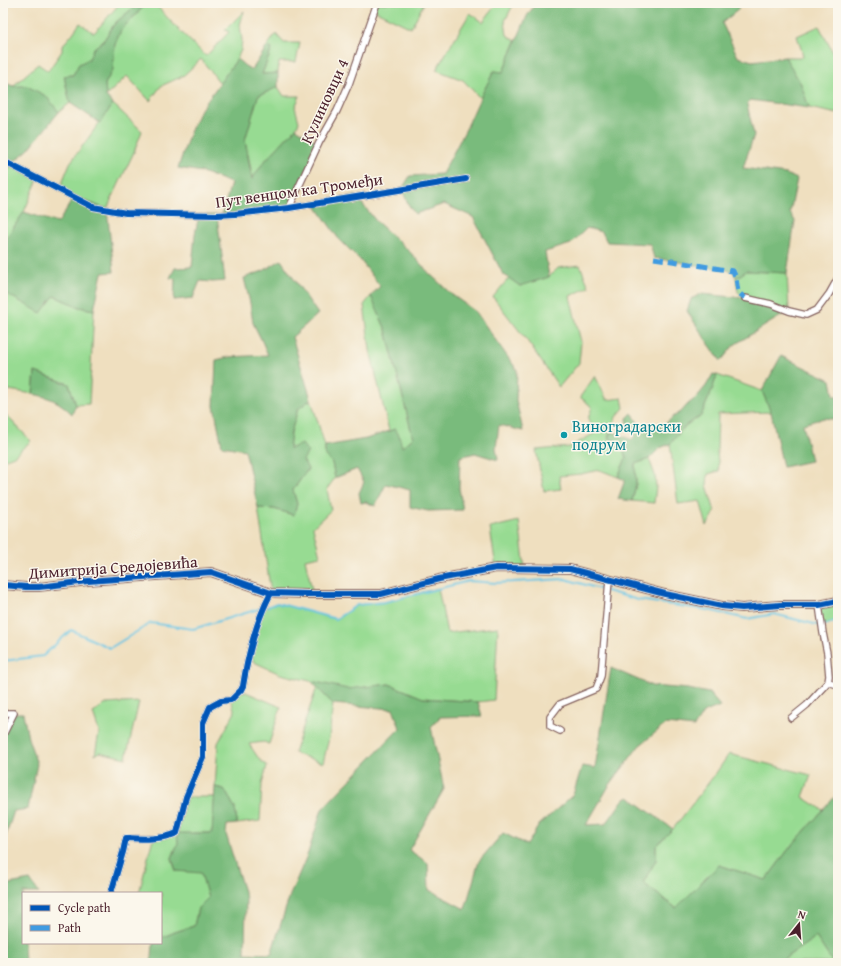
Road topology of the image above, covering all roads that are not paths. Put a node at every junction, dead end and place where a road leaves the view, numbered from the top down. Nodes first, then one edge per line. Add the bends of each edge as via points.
1 (377, 3) edge
2 (3, 161) edge
3 (466, 179) dead end
4 (289, 208) junction
5 (838, 278) edge
6 (745, 298) dead end
7 (609, 580) junction
8 (3, 585) edge
9 (271, 592) junction
10 (838, 601) edge
11 (819, 605) junction
12 (828, 682) junction
13 (838, 685) edge
14 (3, 713) edge
15 (791, 718) dead end
16 (560, 731) dead end
17 (3, 734) edge
18 (111, 892) edge

1 - 4 street, Кулиновци 4 via 349,84
2 - 4 street, Пут венцом ка Тромеђи via 93,207 126,213 222,215
3 - 4 street, Пут венцом ка Тромеђи
5 - 6 street via 817,310 806,314
7 - 9 street, Димитрија Средојевића via 570,569 496,568 381,594
7 - 11 street, Димитрија Средојевића via 722,606 742,608
7 - 16 street via 601,676 596,689 560,704 550,717 550,726
8 - 9 street, Димитрија Средојевића via 39,588 88,580 211,572
9 - 18 street via 263,608 249,653 241,690 231,700 221,701 210,707 203,723 203,757 186,797 177,834 144,839 126,838
10 - 11 street, Димитрија Средојевића
11 - 12 street via 827,653
12 - 13 street
12 - 15 street
14 - 17 street via 14,713

